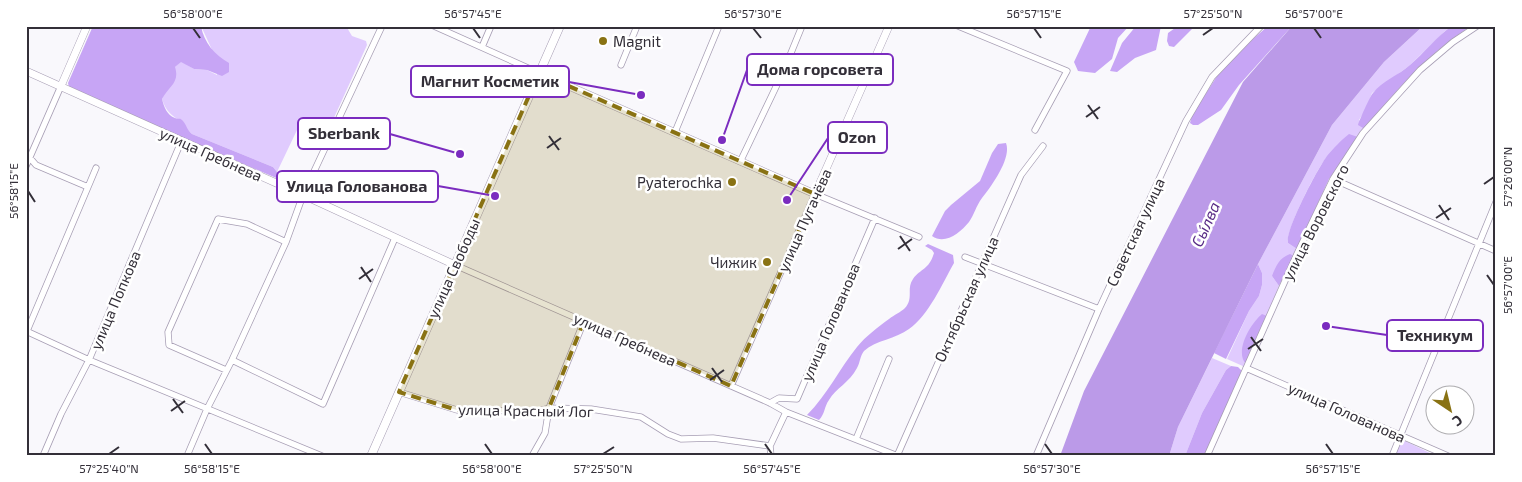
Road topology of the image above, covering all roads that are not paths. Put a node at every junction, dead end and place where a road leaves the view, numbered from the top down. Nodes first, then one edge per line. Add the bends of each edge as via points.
1 (86, 26) edge
2 (382, 26) edge
3 (434, 26) edge
4 (491, 26) edge
5 (560, 26) edge
6 (637, 26) edge
7 (719, 26) edge
8 (802, 26) edge
9 (889, 26) edge
10 (958, 26) edge
11 (1261, 26) edge
12 (1477, 26) edge
13 (482, 47) junction
14 (621, 64) dead end
15 (26, 71) edge
16 (540, 73) junction
17 (61, 86) junction
18 (1036, 130) dead end
19 (674, 132) junction
20 (181, 142) junction
21 (1043, 146) dead end
22 (30, 158) junction
23 (741, 160) junction
24 (26, 166) edge
25 (96, 168) dead end
26 (1333, 179) junction
27 (88, 187) junction
28 (815, 194) junction
29 (303, 195) junction
30 (1496, 202) edge
31 (875, 218) junction
32 (920, 237) dead end
33 (395, 238) junction
34 (286, 242) junction
35 (1478, 243) junction
36 (1496, 251) edge
37 (964, 257) dead end
38 (982, 263) junction
39 (455, 265) junction
40 (1099, 309) junction
41 (584, 321) junction
42 (27, 331) edge
43 (889, 359) dead end
44 (89, 360) junction
45 (232, 360) junction
46 (1246, 368) junction
47 (226, 370) junction
48 (731, 386) junction
49 (399, 392) junction
50 (770, 403) junction
51 (549, 408) junction
52 (207, 409) junction
53 (786, 412) junction
54 (1400, 436) junction
55 (856, 439) junction
56 (770, 446) junction
57 (43, 456) edge
58 (187, 456) edge
59 (322, 456) edge
60 (371, 456) edge
61 (532, 456) edge
62 (771, 456) edge
63 (897, 456) edge
64 (1036, 456) edge
65 (1207, 456) edge
66 (1392, 456) edge
67 (1448, 456) edge

1 - 17 street
2 - 29 street
3 - 13 street
4 - 13 street
5 - 16 main road, улица Свободы
6 - 14 street
7 - 19 street
8 - 23 street
9 - 28 street, улица Пугачёва
10 - 18 street via 1067,71
11 - 40 street, Советская улица via 1212,77 1186,121
12 - 26 street, улица Воровского via 1420,70 1363,133
13 - 16 street
15 - 17 street, улица Гребнева
16 - 19 street
16 - 39 main road, улица Свободы
17 - 20 street, улица Гребнева
17 - 22 street
19 - 23 street
20 - 29 street, улица Гребнева
20 - 44 street, улица Попкова
21 - 38 street, Октябрьская улица via 1021,175
22 - 24 street
22 - 27 street via 36,165
23 - 28 street
25 - 27 street
26 - 35 street
26 - 46 street, улица Воровского
27 - 42 street
28 - 31 street
28 - 48 street, улица Пугачёва
29 - 33 street, улица Гребнева
29 - 34 street
30 - 35 street
31 - 32 street
31 - 50 street, улица Голованова via 798,399 779,398
33 - 39 street, улица Гребнева
33 - 45 street via 323,404
34 - 45 street
34 - 47 street via 247,224 218,219 168,332 170,345
35 - 36 street
35 - 54 street
37 - 38 street
38 - 40 street
38 - 63 street, Октябрьская улица
39 - 41 street, улица Гребнева
39 - 49 main road, улица Свободы
40 - 64 street, Советская улица
41 - 48 street, улица Гребнева
41 - 51 street
42 - 44 street
43 - 55 street
44 - 52 street
44 - 57 street, улица Попкова
45 - 47 street
46 - 54 street, улица Голованова
46 - 65 street, улица Воровского
47 - 52 street
48 - 50 street, улица Гребнева
49 - 51 street, улица Красный Лог via 456,410 532,413
49 - 60 main road, улица Свободы
50 - 53 street, улица Гребнева
51 - 56 street, улица Красный Лог via 591,409 640,417 681,439 713,438
51 - 61 street via 545,433
52 - 58 street
52 - 59 street
53 - 55 street, улица Гребнева
53 - 56 street
54 - 66 street
54 - 67 street, улица Голованова
55 - 63 street, улица Гребнева
56 - 62 street

